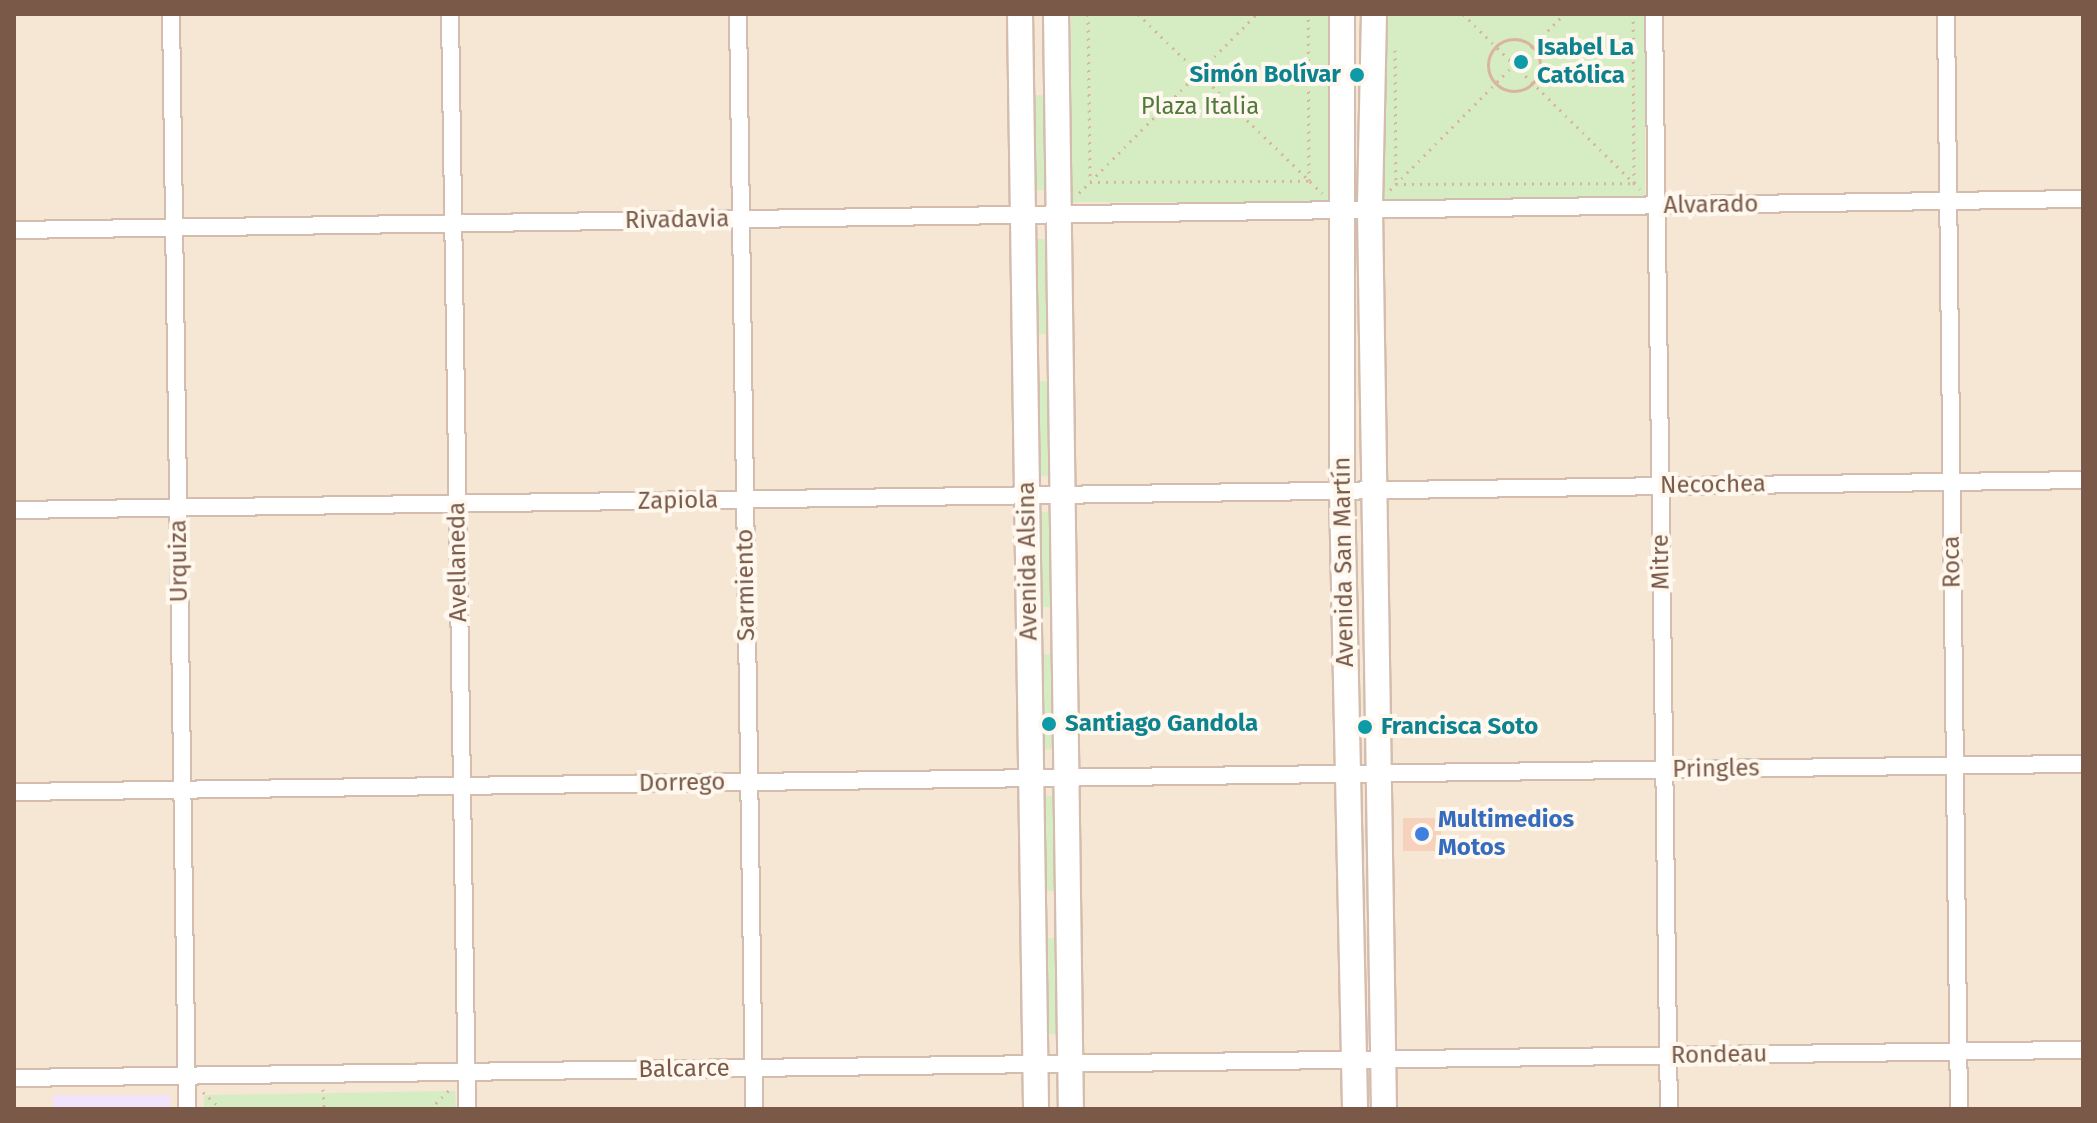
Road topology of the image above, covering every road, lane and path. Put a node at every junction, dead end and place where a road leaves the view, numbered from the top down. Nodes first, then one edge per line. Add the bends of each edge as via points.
1 (171, 14) edge
2 (450, 14) edge
3 (738, 14) edge
4 (1020, 14) edge
5 (1056, 14) edge
6 (1088, 14) edge
7 (1138, 14) edge
8 (1257, 14) edge
9 (1308, 14) edge
10 (1342, 14) edge
11 (1374, 14) edge
12 (1463, 14) edge
13 (1564, 14) edge
14 (1633, 14) edge
15 (1654, 14) edge
16 (1946, 14) edge
17 (1395, 45) dead end
18 (1532, 46) junction
19 (1496, 47) junction
20 (1514, 64) junction
21 (1199, 73) junction
22 (1495, 83) junction
23 (1533, 83) junction
24 (1309, 181) junction
25 (1090, 182) junction
26 (1634, 183) junction
27 (1396, 184) junction
28 (2083, 199) edge
29 (1948, 201) junction
30 (1657, 205) junction
31 (1339, 210) junction
32 (1370, 210) junction
33 (1058, 214) junction
34 (1023, 215) junction
35 (740, 219) junction
36 (453, 223) junction
37 (174, 227) junction
38 (14, 230) edge
39 (2083, 480) edge
40 (1951, 482) junction
41 (1660, 486) junction
42 (1374, 490) junction
43 (1342, 491) junction
44 (1027, 495) junction
45 (1062, 495) junction
46 (745, 500) junction
47 (457, 504) junction
48 (178, 508) junction
49 (14, 510) edge
50 (2083, 764) edge
51 (1955, 766) junction
52 (1664, 770) junction
53 (1349, 774) junction
54 (1379, 774) junction
55 (1066, 778) junction
56 (1031, 779) junction
57 (749, 782) junction
58 (462, 786) junction
59 (182, 790) junction
60 (14, 792) edge
61 (2083, 1050) edge
62 (1959, 1052) junction
63 (1668, 1056) junction
64 (1383, 1059) junction
65 (1354, 1060) junction
66 (1036, 1064) junction
67 (1070, 1064) junction
68 (753, 1068) junction
69 (466, 1072) junction
70 (186, 1076) junction
71 (14, 1078) edge
72 (187, 1109) edge
73 (430, 1109) edge
74 (467, 1109) edge
75 (754, 1109) edge
76 (1036, 1109) edge
77 (1071, 1109) edge
78 (1355, 1109) edge
79 (1384, 1109) edge
80 (1669, 1109) edge
81 (1959, 1109) edge

1 - 37 street, Urquiza
2 - 36 street, Avellaneda
3 - 35 street, Sarmiento
4 - 34 street, Avenida Alsina
5 - 33 street, Avenida Alsina
6 - 25 path
7 - 21 path
8 - 21 path
9 - 24 path
10 - 31 street, Avenida San Martín
11 - 32 street, Avenida San Martín
12 - 19 path
13 - 18 path
14 - 26 path
15 - 30 street, Mitre
16 - 29 street, Roca
17 - 27 path
18 - 19 path via 1516,39
18 - 20 path
18 - 23 path via 1540,63
19 - 20 path
19 - 22 path via 1488,65
20 - 22 path
20 - 23 path
21 - 24 path
21 - 25 path
22 - 23 path via 1514,92
22 - 27 path
23 - 26 path
24 - 25 path
24 - 31 path
25 - 33 path
26 - 27 path
26 - 30 path
27 - 32 path
28 - 29 street, Alvarado
29 - 30 street, Alvarado
29 - 40 street, Roca
30 - 32 street, Alvarado
30 - 41 street, Mitre
31 - 32 street, Alvarado
31 - 33 street, Rivadavia
31 - 43 street, Avenida San Martín
32 - 42 street, Avenida San Martín
33 - 34 street, Rivadavia
33 - 45 street, Avenida Alsina
34 - 35 street, Rivadavia
34 - 44 street, Avenida Alsina
35 - 36 street, Rivadavia
35 - 46 street, Sarmiento
36 - 37 street, Rivadavia
36 - 47 street, Avellaneda
37 - 38 street, Rivadavia
37 - 48 street, Urquiza
39 - 40 street, Necochea
40 - 41 street, Necochea
40 - 51 street, Roca
41 - 42 street, Necochea
41 - 52 street, Mitre
42 - 43 street, Necochea
42 - 54 street, Avenida San Martín
43 - 45 street, Zapiola
43 - 53 street, Avenida San Martín
44 - 45 street, Zapiola
44 - 46 street, Zapiola
44 - 56 street, Avenida Alsina
45 - 55 street, Avenida Alsina
46 - 47 street, Zapiola
46 - 57 street, Sarmiento
47 - 48 street, Zapiola
47 - 58 street, Avellaneda
48 - 49 street, Zapiola
48 - 59 street, Urquiza
50 - 51 street, Pringles
51 - 52 street, Pringles
51 - 62 street, Roca
52 - 54 street, Pringles
52 - 63 street, Mitre
53 - 54 street, Pringles
53 - 55 street, Dorrego
53 - 65 street, Avenida San Martín
54 - 64 street, Avenida San Martín
55 - 56 street, Dorrego
55 - 67 street, Avenida Alsina
56 - 57 street, Dorrego
56 - 66 street, Avenida Alsina
57 - 58 street, Dorrego
57 - 68 street, Sarmiento
58 - 59 street, Dorrego
58 - 69 street, Avellaneda
59 - 60 street, Dorrego
59 - 70 street, Urquiza
61 - 62 street, Rondeau
62 - 63 street, Rondeau
62 - 81 street, Roca
63 - 64 street, Rondeau
63 - 80 street, Mitre
64 - 65 street, Rondeau
64 - 79 street, Avenida San Martín
65 - 67 street, Balcarce
65 - 78 street, Avenida San Martín
66 - 67 street, Balcarce
66 - 68 street, Balcarce
66 - 76 street, Avenida Alsina
67 - 77 street, Avenida Alsina
68 - 69 street, Balcarce
68 - 75 street, Sarmiento
69 - 70 street, Balcarce
69 - 73 path
69 - 74 street, Avellaneda
70 - 71 street, Balcarce
70 - 72 street, Urquiza

